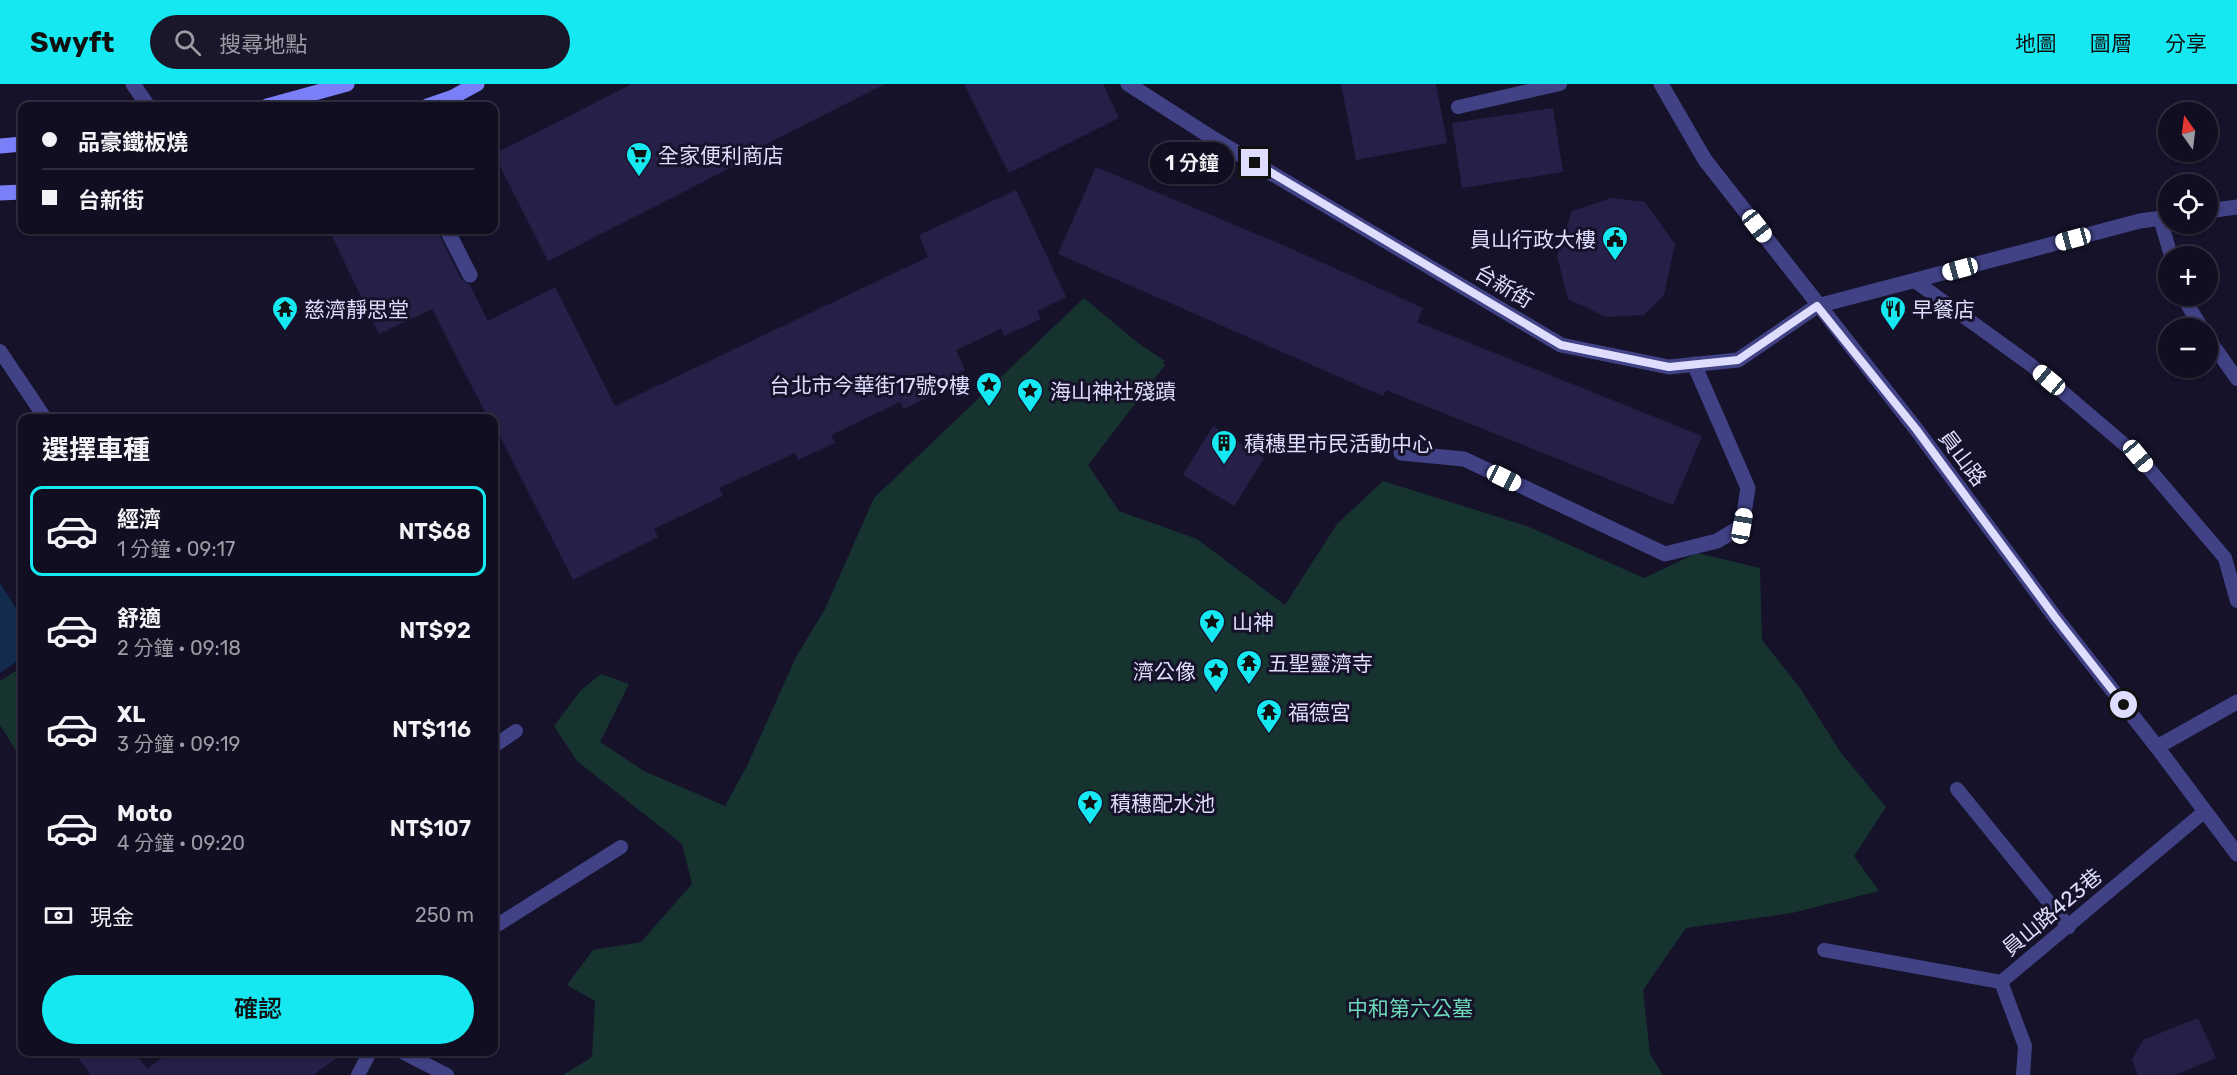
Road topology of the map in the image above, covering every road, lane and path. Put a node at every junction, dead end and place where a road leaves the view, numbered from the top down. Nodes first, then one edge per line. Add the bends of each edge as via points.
1 (133, 84) edge
2 (347, 84) edge
3 (477, 84) edge
4 (1128, 84) edge
5 (1560, 84) edge
6 (1661, 84) edge
7 (145, 102) edge
8 (282, 102) edge
9 (439, 102) edge
10 (1458, 107) dead end
11 (18, 144) edge
12 (0, 146) edge
13 (18, 192) edge
14 (0, 193) edge
15 (2237, 207) edge
16 (2218, 210) edge
17 (2158, 219) edge
18 (449, 234) edge
19 (470, 275) dead end
20 (1915, 281) junction
21 (1817, 306) junction
22 (0, 351) edge
23 (2218, 352) edge
24 (1694, 364) junction
25 (2237, 380) edge
26 (42, 414) edge
27 (1401, 453) dead end
28 (2237, 601) edge
29 (2237, 702) edge
30 (516, 731) dead end
31 (498, 743) edge
32 (2157, 747) junction
33 (1957, 789) dead end
34 (2205, 812) junction
35 (621, 847) dead end
36 (2237, 854) edge
37 (498, 924) edge
38 (2069, 927) junction
39 (1824, 950) dead end
40 (2001, 982) junction
41 (368, 1056) edge
42 (410, 1056) edge
43 (358, 1075) edge
44 (447, 1075) edge
45 (2023, 1075) edge

1 - 7 street
2 - 8 main road
3 - 9 main road
4 - 24 street, 台新街 via 1561,345 1669,367
5 - 10 lane
6 - 21 street, 員山路 via 1705,160
11 - 12 main road
13 - 14 main road
15 - 16 street
17 - 20 street, 台新街
18 - 19 street
20 - 21 street, 台新街
20 - 28 lane via 2031,365 2138,456 2225,558
21 - 24 street, 台新街 via 1738,360
21 - 32 street, 員山路 via 1916,429
22 - 26 lane
23 - 25 lane
24 - 27 street via 1748,488 1742,526 1717,541 1665,554 1464,459
29 - 32 street
30 - 31 lane
32 - 34 street, 員山路
33 - 38 lane
34 - 36 street, 員山路
34 - 38 lane, 員山路423巷
35 - 37 lane
38 - 40 lane, 員山路423巷
39 - 40 lane
40 - 45 lane, 員山路423巷 via 2025,1046
41 - 43 lane
42 - 44 lane

